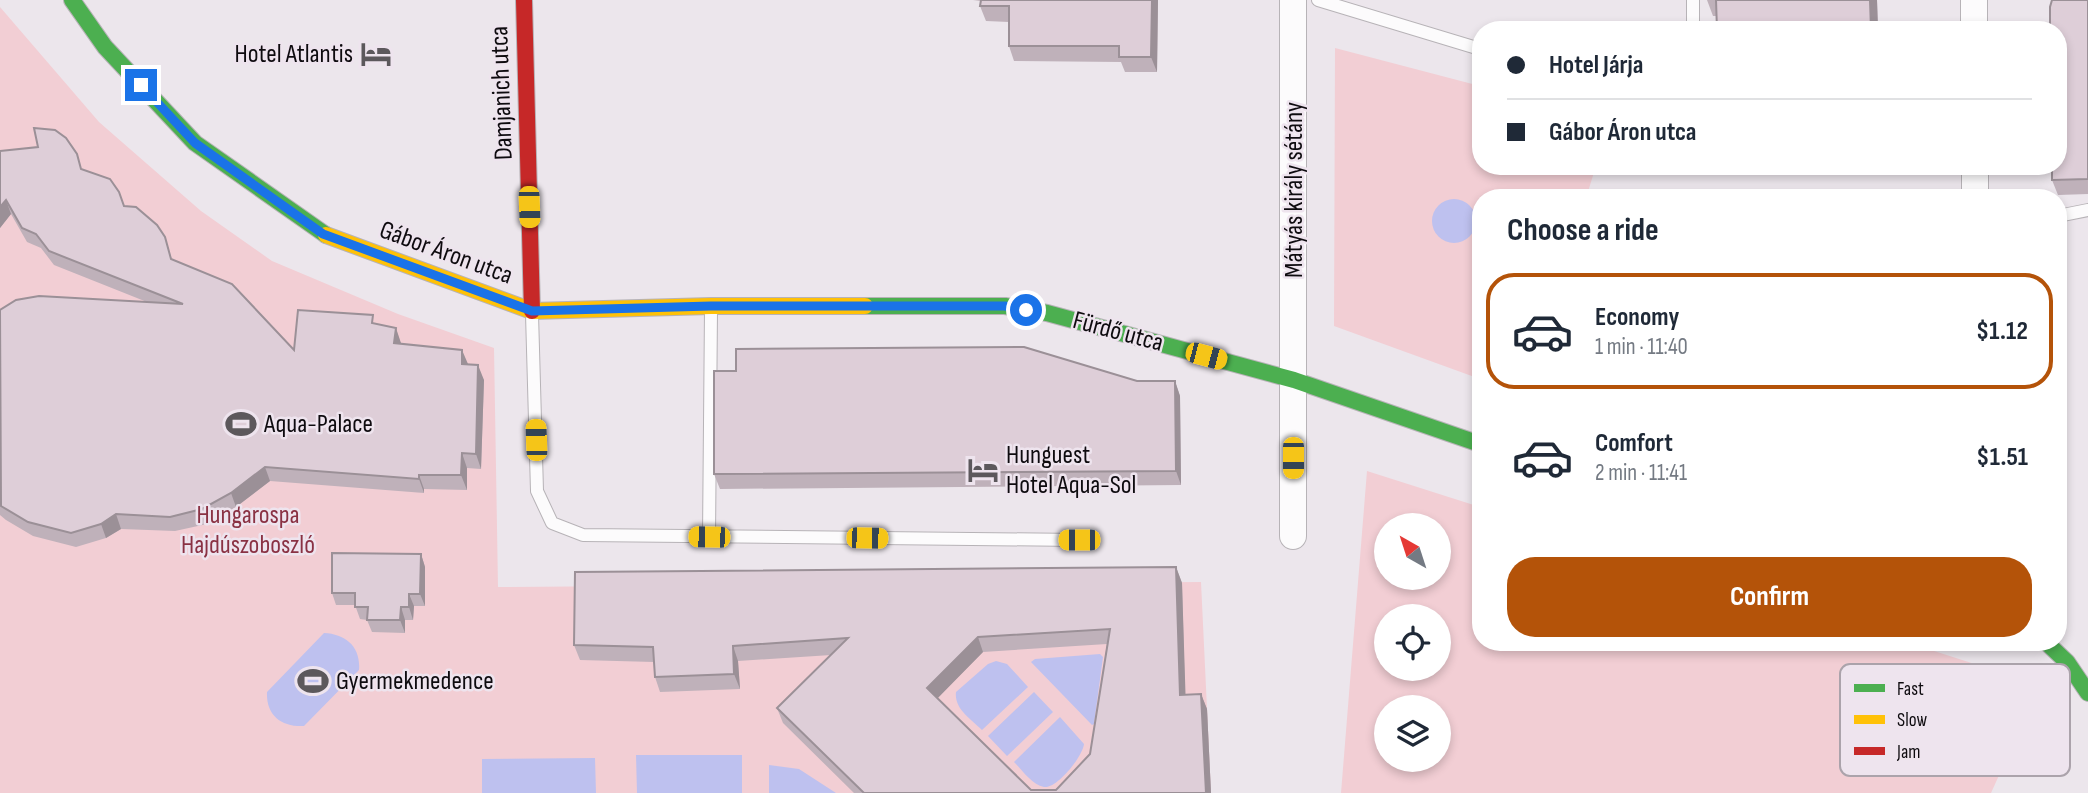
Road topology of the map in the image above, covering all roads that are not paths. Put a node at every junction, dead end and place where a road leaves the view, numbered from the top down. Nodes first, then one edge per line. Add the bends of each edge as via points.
1 (72, 0) edge
2 (524, 0) edge
3 (1293, 0) edge
4 (1318, 0) edge
5 (1693, 0) edge
6 (1974, 0) edge
7 (1693, 21) edge
8 (1974, 21) edge
9 (1472, 47) edge
10 (2088, 211) edge
11 (2067, 214) edge
12 (711, 306) junction
13 (532, 311) junction
14 (1294, 380) junction
15 (1472, 441) edge
16 (1293, 536) dead end
17 (709, 537) junction
18 (1079, 540) dead end
19 (2067, 648) edge
20 (2055, 651) edge
21 (2088, 652) edge
22 (2068, 664) edge
23 (2070, 666) edge
24 (2088, 693) edge

1 - 13 street, Gábor Áron utca via 105,47 195,143 323,234
2 - 13 street, Damjanich utca
3 - 14 street, Mátyás király sétány
4 - 9 lane
5 - 7 lane
6 - 8 street
10 - 11 lane
12 - 13 street, Fürdő utca
12 - 14 street, Fürdő utca via 1005,306
12 - 17 lane
13 - 17 lane, Gábor Áron utca via 537,491 552,523 583,535
14 - 15 street, Fürdő utca
14 - 16 street, Mátyás király sétány
17 - 18 lane, Gábor Áron utca
19 - 21 street
20 - 22 street
23 - 24 street

